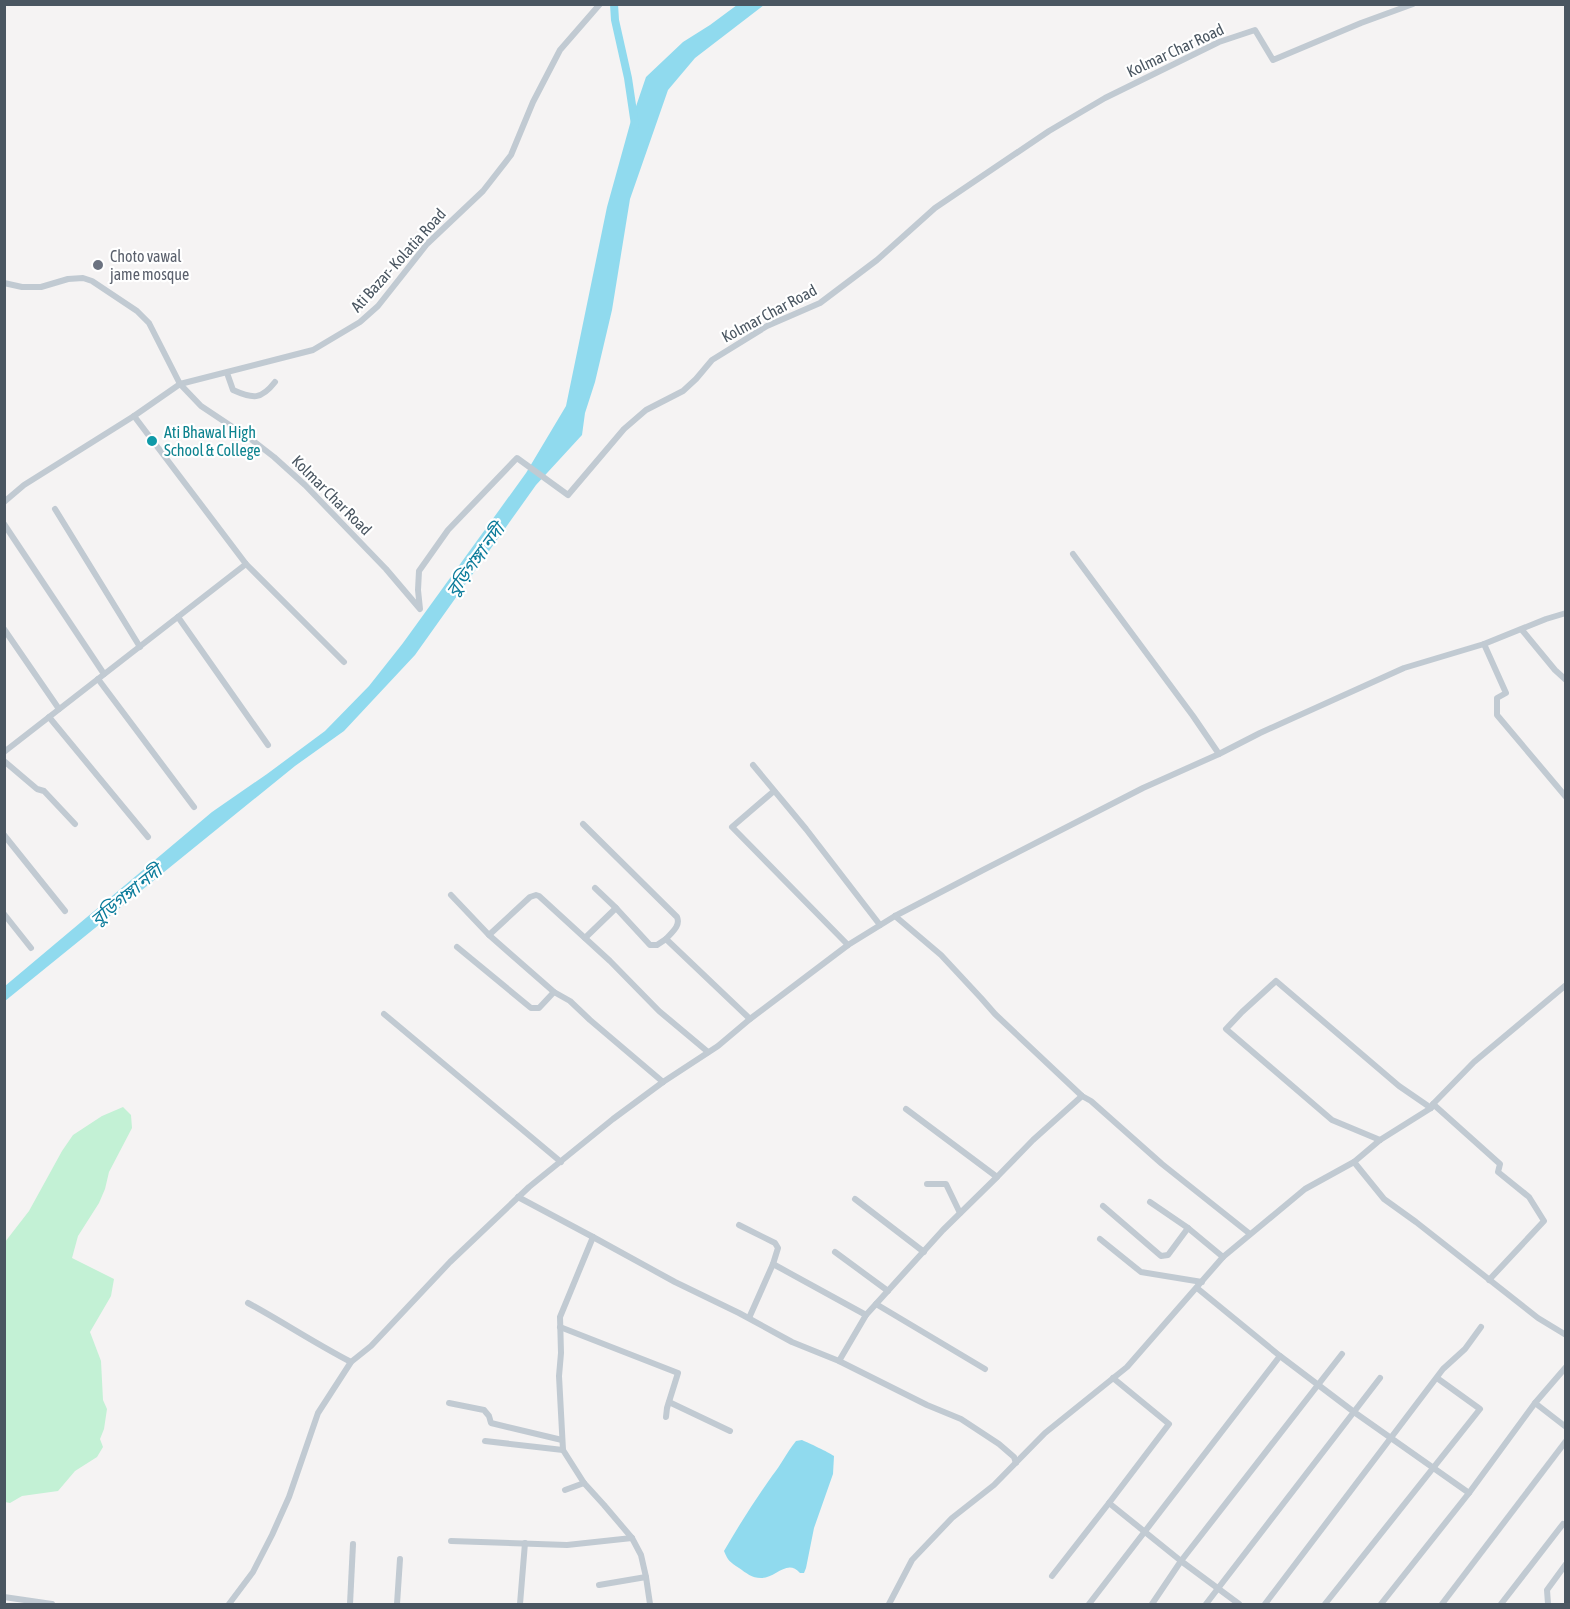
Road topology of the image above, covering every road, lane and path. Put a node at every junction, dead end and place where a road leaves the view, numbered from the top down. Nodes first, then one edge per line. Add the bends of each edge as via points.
1 (600, 4) edge
2 (1413, 4) edge
3 (4, 283) edge
4 (227, 373) junction
5 (275, 382) dead end
6 (180, 384) junction
7 (134, 416) junction
8 (4, 502) edge
9 (55, 509) dead end
10 (4, 524) edge
11 (1073, 554) dead end
12 (246, 564) junction
13 (1566, 613) edge
14 (178, 617) junction
15 (4, 629) edge
16 (1522, 630) junction
17 (1484, 644) junction
18 (140, 647) junction
19 (344, 662) dead end
20 (101, 677) junction
21 (1566, 680) edge
22 (59, 709) junction
23 (49, 717) junction
24 (268, 745) dead end
25 (4, 752) edge
26 (1219, 754) junction
27 (4, 761) edge
28 (753, 765) dead end
29 (774, 791) junction
30 (1566, 797) edge
31 (194, 807) dead end
32 (75, 824) dead end
33 (583, 824) dead end
34 (4, 835) edge
35 (148, 837) dead end
36 (595, 888) dead end
37 (451, 895) dead end
38 (616, 908) junction
39 (65, 911) dead end
40 (4, 914) edge
41 (896, 916) junction
42 (880, 925) junction
43 (489, 935) junction
44 (585, 938) junction
45 (666, 939) junction
46 (848, 945) junction
47 (457, 947) dead end
48 (31, 948) dead end
49 (1566, 985) edge
50 (554, 992) junction
51 (384, 1014) dead end
52 (750, 1019) junction
53 (708, 1052) junction
54 (663, 1082) junction
55 (1082, 1096) junction
56 (1432, 1106) junction
57 (906, 1109) dead end
58 (1380, 1140) junction
59 (561, 1162) junction
60 (1354, 1162) junction
61 (997, 1177) junction
62 (927, 1184) dead end
63 (518, 1197) junction
64 (855, 1199) dead end
65 (1150, 1202) dead end
66 (1103, 1206) dead end
67 (960, 1213) junction
68 (739, 1225) dead end
69 (1188, 1228) junction
70 (1250, 1234) junction
71 (593, 1238) junction
72 (1100, 1239) dead end
73 (835, 1252) dead end
74 (924, 1252) junction
75 (1223, 1257) junction
76 (773, 1264) junction
77 (1489, 1280) junction
78 (1202, 1282) junction
79 (1197, 1288) junction
80 (888, 1291) junction
81 (248, 1303) dead end
82 (876, 1304) junction
83 (866, 1314) junction
84 (749, 1318) junction
85 (560, 1327) junction
86 (1481, 1327) dead end
87 (1566, 1335) edge
88 (1342, 1354) dead end
89 (1280, 1356) junction
90 (839, 1361) junction
91 (351, 1362) junction
92 (1566, 1367) edge
93 (985, 1369) dead end
94 (1113, 1378) junction
95 (1380, 1378) dead end
96 (1437, 1378) junction
97 (1318, 1386) junction
98 (669, 1402) junction
99 (448, 1403) dead end
100 (1535, 1403) junction
101 (1354, 1412) junction
102 (666, 1417) dead end
103 (1566, 1427) edge
104 (730, 1431) dead end
105 (1391, 1438) junction
106 (562, 1440) junction
107 (485, 1441) dead end
108 (1566, 1441) edge
109 (563, 1450) junction
110 (1016, 1463) junction
111 (1434, 1467) junction
112 (584, 1483) junction
113 (565, 1490) dead end
114 (1468, 1493) junction
115 (1109, 1503) junction
116 (1565, 1524) edge
117 (1145, 1531) junction
118 (632, 1538) junction
119 (451, 1541) dead end
120 (525, 1543) junction
121 (352, 1544) dead end
122 (399, 1559) dead end
123 (1181, 1561) junction
124 (1566, 1564) edge
125 (1052, 1576) dead end
126 (646, 1577) junction
127 (599, 1585) dead end
128 (1218, 1588) junction
129 (4, 1597) edge
130 (52, 1605) edge
131 (229, 1605) edge
132 (350, 1605) edge
133 (397, 1605) edge
134 (520, 1605) edge
135 (650, 1605) edge
136 (889, 1605) edge
137 (1089, 1605) edge
138 (1152, 1605) edge
139 (1206, 1605) edge
140 (1239, 1605) edge
141 (1265, 1605) edge
142 (1325, 1605) edge
143 (1382, 1605) edge
144 (1442, 1605) edge
145 (1501, 1605) edge
146 (1548, 1605) edge

1 - 4 street, Ati Bazar- Kolatia Road via 560,50 512,155 483,191 427,244 378,306 314,350
2 - 6 street, Kolmar Char Road via 1273,60 1255,30 1219,42 1049,130 935,208 878,260 820,303 767,326 712,360 683,391 646,410 624,429 568,495 517,458 448,530 419,571 420,609 305,485 252,440 201,406
3 - 6 street via 41,287 68,279 92,281 149,323
4 - 5 street via 233,390 247,396 267,393
4 - 6 street, Ati Bazar- Kolatia Road
6 - 7 street, Ati Bazar- Kolatia Road
7 - 8 street, Ati Bazar- Kolatia Road via 24,485
7 - 12 street
9 - 18 street
10 - 20 street
11 - 26 street
12 - 14 street
12 - 19 street
13 - 16 street
14 - 18 street
14 - 24 street
15 - 22 street
16 - 17 street
16 - 21 street
17 - 26 street via 1393,673
17 - 30 street via 1506,693 1497,698 1497,715
18 - 20 street
20 - 22 street
20 - 31 street
22 - 23 street
23 - 25 street
23 - 35 street
26 - 41 street via 1143,788
27 - 32 street via 44,791
28 - 29 street
29 - 42 street
29 - 46 street via 732,827
33 - 45 street via 677,917 678,925
34 - 39 street
36 - 38 street
37 - 43 street
38 - 44 street
38 - 45 street via 650,945
40 - 48 street
41 - 42 street
41 - 55 street via 941,955 995,1014
42 - 46 street
43 - 44 street via 536,895
43 - 50 street
44 - 53 street via 658,1011
45 - 52 street
46 - 52 street
47 - 50 street via 531,1008 538,1008
49 - 56 street via 1474,1062
50 - 54 street via 570,1001
51 - 59 street
52 - 53 street
53 - 54 street
54 - 59 street
55 - 61 street
55 - 70 street
56 - 58 street
56 - 58 street via 1399,1086 1276,981 1226,1029 1332,1120
56 - 77 street via 1500,1164 1498,1172 1529,1197 1544,1221
57 - 61 street
58 - 60 street
59 - 63 street
60 - 70 street via 1305,1188
60 - 77 street via 1384,1199
61 - 67 street
62 - 67 street via 946,1184
63 - 71 street
63 - 91 street
64 - 74 street
65 - 69 street
66 - 69 street via 1161,1256 1168,1255
67 - 74 street
68 - 76 street via 777,1245
69 - 75 street
70 - 75 street
71 - 84 street
71 - 85 street via 560,1317
72 - 78 street via 1141,1272
73 - 80 street
74 - 80 street
75 - 78 street
76 - 83 street
76 - 84 street
77 - 87 street
78 - 79 street
79 - 89 street
79 - 94 street
80 - 82 street
81 - 91 street
82 - 83 street
82 - 93 street
83 - 90 street
84 - 90 street via 792,1342
85 - 98 street via 678,1373
85 - 106 street
86 - 96 street
88 - 97 street
89 - 97 street
89 - 117 street
90 - 110 street via 961,1419 999,1444
91 - 131 street via 318,1413 272,1535 253,1572
92 - 100 street
94 - 110 street
94 - 115 street via 1168,1424
95 - 101 street
96 - 105 street
96 - 111 street via 1480,1409
97 - 101 street
97 - 123 street
98 - 102 street
98 - 104 street
99 - 106 street via 484,1410 491,1424
100 - 103 street
100 - 114 street
101 - 105 street
101 - 128 street
105 - 111 street
105 - 141 street
106 - 109 street
107 - 109 street
108 - 144 street
109 - 112 street
110 - 136 street via 952,1518 912,1560
111 - 114 street
111 - 142 street
112 - 113 street
112 - 118 street
114 - 143 street
115 - 117 street
115 - 125 street
116 - 145 street
117 - 123 street
117 - 137 street
118 - 120 street via 567,1545
118 - 126 street
119 - 120 street
120 - 134 street
121 - 132 street
122 - 133 street
123 - 128 street
123 - 138 street
124 - 146 street via 1547,1590
126 - 127 street
126 - 135 street
128 - 139 street
128 - 140 street
129 - 130 street

